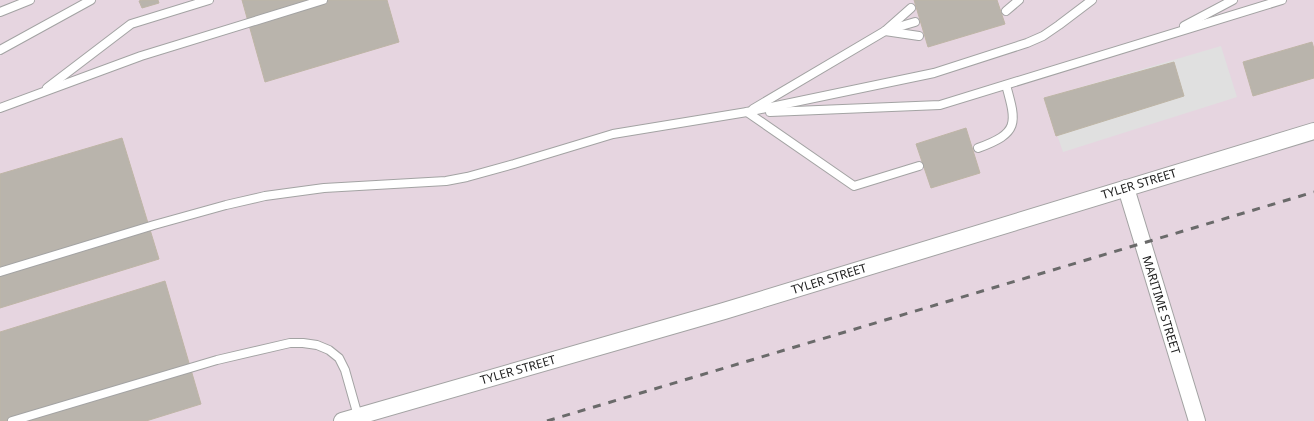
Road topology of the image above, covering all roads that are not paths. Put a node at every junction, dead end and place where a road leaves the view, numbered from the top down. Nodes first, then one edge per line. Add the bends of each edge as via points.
1 (30, 0) edge
2 (91, 0) edge
3 (209, 0) edge
4 (323, 0) edge
5 (1019, 0) edge
6 (1092, 0) edge
7 (1234, 0) edge
8 (1282, 0) edge
9 (911, 8) dead end
10 (1006, 11) dead end
11 (0, 12) edge
12 (915, 22) dead end
13 (885, 31) junction
14 (1167, 35) junction
15 (919, 36) dead end
16 (0, 50) edge
17 (1006, 85) junction
18 (39, 93) junction
19 (0, 108) edge
20 (747, 112) junction
21 (1314, 131) edge
22 (978, 148) dead end
23 (919, 166) dead end
24 (1126, 188) junction
25 (0, 272) edge
26 (358, 419) edge
27 (12, 421) edge
28 (342, 421) edge
29 (1197, 421) edge

1 - 11 lane
2 - 16 lane
3 - 18 lane via 131,24
4 - 18 lane via 141,56
5 - 10 lane
6 - 20 lane via 1043,36 1011,49 934,73
7 - 14 lane
8 - 14 lane
9 - 13 lane
12 - 13 lane
13 - 15 lane
13 - 20 lane
14 - 17 lane
17 - 20 lane via 940,105
17 - 22 lane via 1014,116 1009,131 995,141
18 - 19 lane
20 - 23 lane via 854,186
20 - 25 lane via 613,134 514,164 446,181 324,188 265,196 176,219
21 - 24 street, TYLER STREET
24 - 26 street, TYLER STREET
24 - 29 street, MARITIME STREET
26 - 27 lane via 345,370 339,358 330,350 317,345 290,343 217,360
26 - 28 street, TYLER STREET

